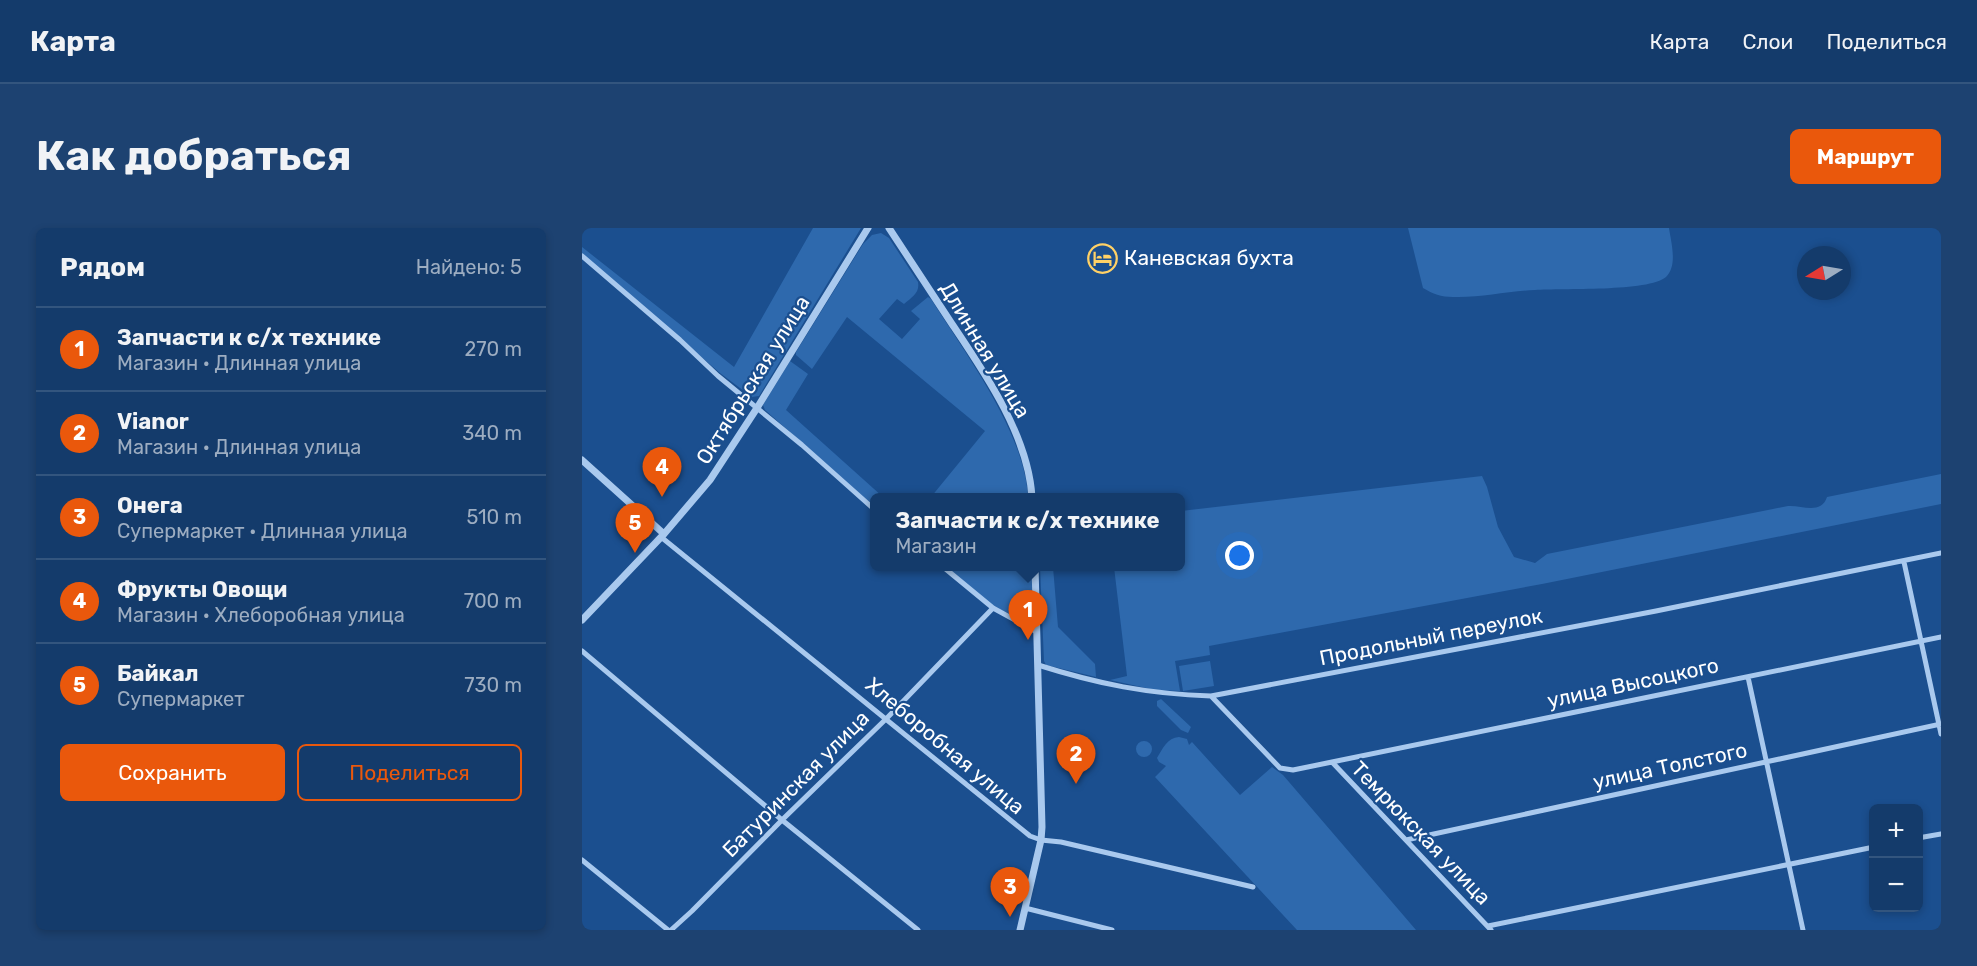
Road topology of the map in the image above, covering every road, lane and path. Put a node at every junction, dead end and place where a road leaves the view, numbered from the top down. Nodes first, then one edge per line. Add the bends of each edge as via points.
1 (868, 228) edge
2 (889, 228) edge
3 (582, 256) edge
4 (757, 408) junction
5 (582, 460) edge
6 (1031, 493) edge
7 (870, 506) edge
8 (663, 536) junction
9 (1941, 553) edge
10 (1904, 562) junction
11 (947, 571) edge
12 (1035, 571) edge
13 (993, 608) junction
14 (582, 620) edge
15 (1037, 632) junction
16 (1941, 637) edge
17 (1921, 641) junction
18 (582, 651) edge
19 (1038, 665) junction
20 (1748, 677) junction
21 (1211, 696) junction
22 (887, 718) junction
23 (1940, 724) edge
24 (1941, 734) edge
25 (1332, 762) junction
26 (1766, 762) junction
27 (782, 820) junction
28 (1941, 834) edge
29 (1923, 837) edge
30 (1041, 840) junction
31 (1406, 840) junction
32 (1869, 848) edge
33 (582, 860) edge
34 (1790, 864) junction
35 (1253, 887) dead end
36 (1025, 908) junction
37 (1489, 928) edge
38 (669, 930) edge
39 (918, 930) edge
40 (1020, 930) edge
41 (1112, 930) edge
42 (1803, 930) edge

1 - 4 street, Октябрьская улица
2 - 6 street, Длинная улица via 1004,408
3 - 4 street
4 - 7 street
4 - 8 street, Октябрьская улица via 706,485
5 - 8 street, Хлеборобная улица
8 - 14 street, Октябрьская улица
8 - 22 street, Хлеборобная улица
9 - 10 street, Продольный переулок
10 - 17 street
10 - 21 street, Продольный переулок
11 - 13 street
12 - 15 street
13 - 15 street
13 - 22 street, Батуринская улица
15 - 19 street
16 - 17 street, улица Высоцкого
17 - 20 street, улица Высоцкого
17 - 23 street
18 - 27 street
19 - 21 street via 1149,693
19 - 30 street
20 - 25 street, улица Высоцкого
20 - 26 street
21 - 25 street, Темрюкская улица via 1280,768 1293,771
22 - 27 street, Батуринская улица
22 - 30 street, Хлеборобная улица via 1023,832
23 - 24 street
23 - 26 street, улица Толстого
25 - 31 street, Темрюкская улица
26 - 31 street, улица Толстого
26 - 34 street
27 - 38 street, Батуринская улица
27 - 39 street
28 - 29 street
30 - 35 street, Хлеборобная улица
30 - 36 street
31 - 37 street, Темрюкская улица
32 - 34 street
33 - 38 street
34 - 37 street
34 - 42 street
36 - 40 street
36 - 41 street

